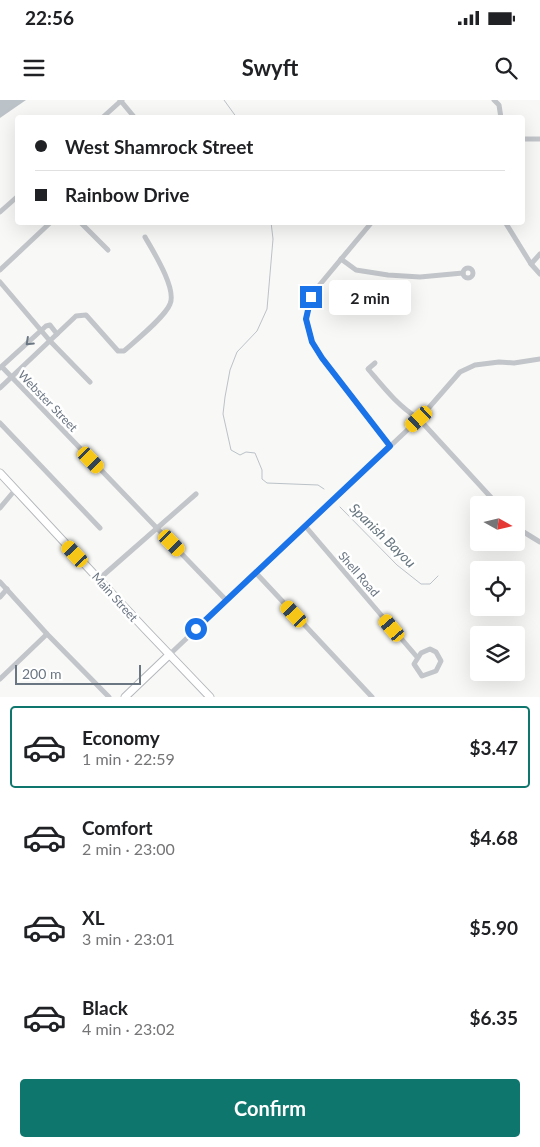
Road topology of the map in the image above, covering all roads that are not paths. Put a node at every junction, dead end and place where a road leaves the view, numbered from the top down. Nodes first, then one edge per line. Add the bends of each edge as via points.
1 (121, 100) edge
2 (494, 100) edge
3 (105, 115) edge
4 (133, 115) edge
5 (500, 115) edge
6 (525, 139) edge
7 (540, 139) edge
8 (15, 199) edge
9 (0, 212) edge
10 (48, 225) edge
11 (83, 225) edge
12 (369, 225) edge
13 (507, 225) edge
14 (145, 237) dead end
15 (108, 250) dead end
16 (540, 254) edge
17 (341, 259) junction
18 (531, 264) junction
19 (0, 270) edge
20 (463, 273) dead end
21 (540, 274) edge
22 (0, 282) edge
23 (41, 330) junction
24 (58, 334) junction
25 (50, 341) junction
26 (540, 359) edge
27 (374, 363) dead end
28 (1, 368) edge
29 (12, 377) junction
30 (90, 382) dead end
31 (0, 388) edge
32 (419, 419) junction
33 (0, 423) edge
34 (390, 446) junction
35 (0, 473) edge
36 (15, 490) junction
37 (196, 494) dead end
38 (490, 496) edge
39 (0, 508) edge
40 (306, 526) junction
41 (100, 528) dead end
42 (158, 529) junction
43 (525, 533) edge
44 (540, 542) edge
45 (256, 573) junction
46 (99, 579) junction
47 (0, 582) edge
48 (7, 589) junction
49 (0, 597) edge
50 (226, 600) junction
51 (47, 634) junction
52 (169, 655) junction
53 (417, 657) junction
54 (0, 678) edge
55 (109, 697) edge
56 (125, 697) edge
57 (210, 697) edge
58 (372, 697) edge

1 - 3 street
1 - 4 street
2 - 5 street
6 - 7 street
8 - 9 street
10 - 19 street
11 - 15 street
12 - 17 street
13 - 18 street
14 - 24 street via 171,292 171,303 166,312 124,351 118,351 86,315 76,316
16 - 18 street
17 - 20 street via 356,270 388,275 420,277
17 - 34 street via 311,297 306,319 308,330 322,358
18 - 21 street
22 - 23 street
23 - 24 street via 50,324
23 - 25 street
23 -> 28 street
24 - 25 street
25 - 29 street
25 - 30 street
26 - 32 street via 475,365 460,372
27 - 32 street via 368,369 403,409
28 - 29 street, Webster Street
29 - 31 street
29 - 42 street, Webster Street
32 - 34 street
32 - 38 street
33 - 41 street
34 - 40 street
35 - 36 main road, Main Street
36 - 39 street
36 - 46 main road, Main Street
37 - 42 street
40 - 45 street
40 - 53 street, Shell Road
42 - 46 street
42 - 50 street, Webster Street
43 - 44 street
45 - 50 street
45 - 58 street
46 - 52 main road, Main Street
47 - 48 street
48 - 49 street
48 - 51 street
50 - 52 street
51 - 54 street
51 - 55 street
52 - 56 main road
52 - 57 main road, Main Street
53 - 53 street via 414,664 422,676 436,671 441,661 430,649

